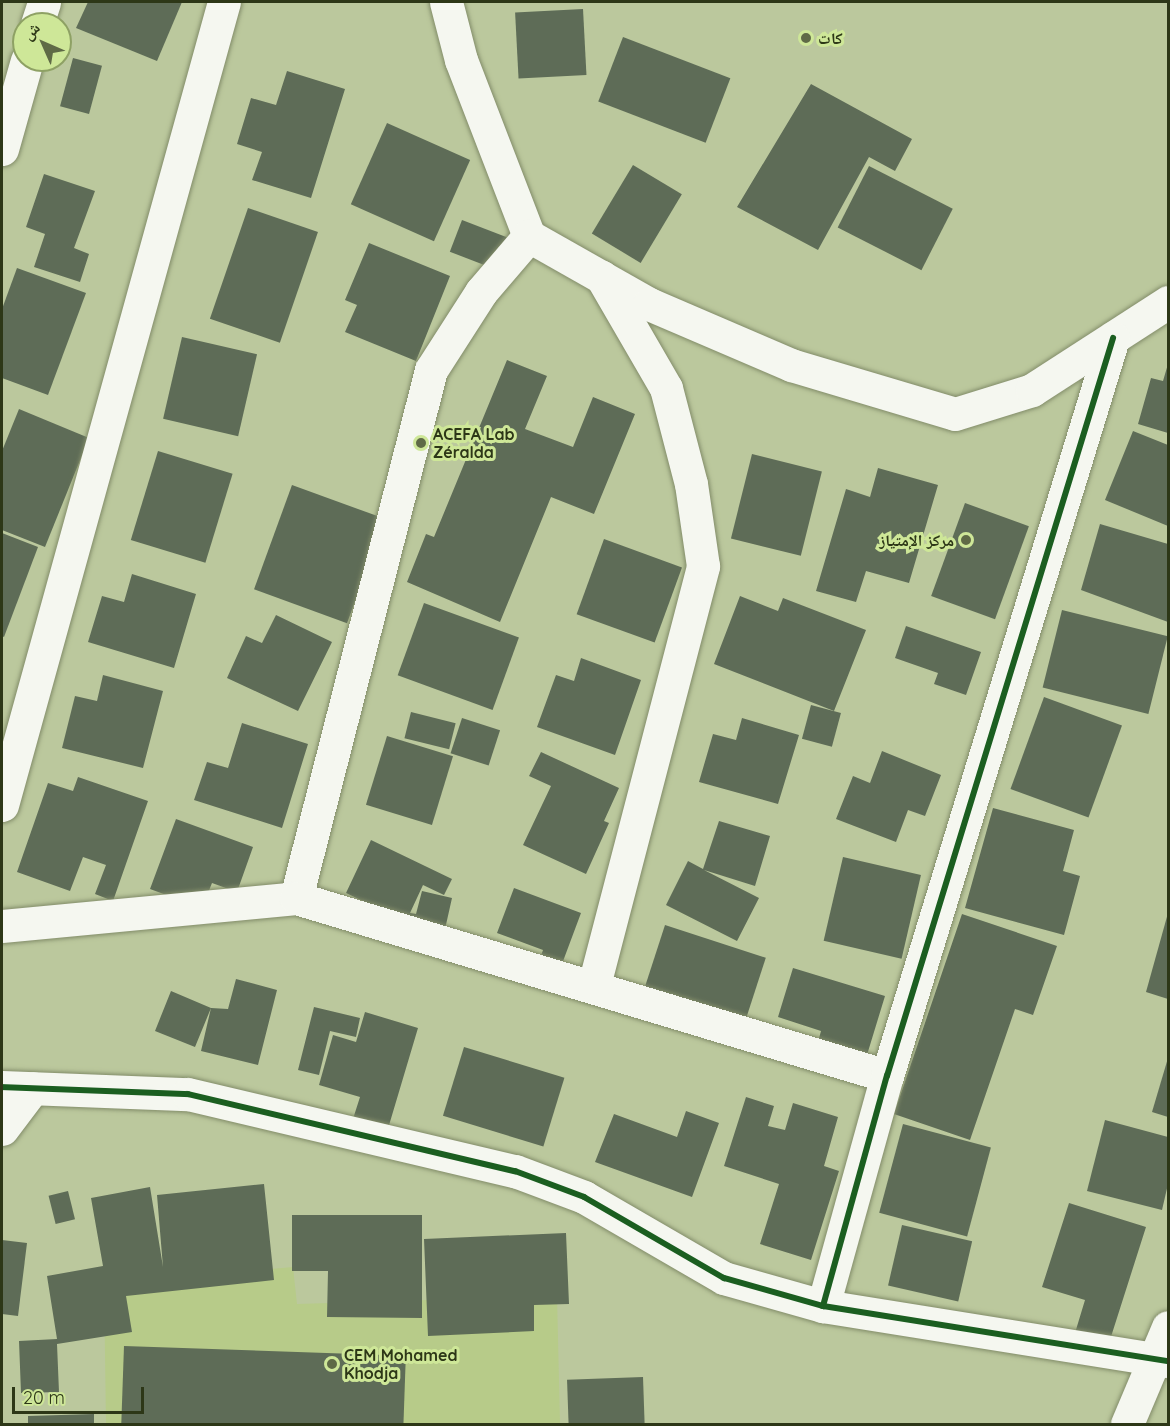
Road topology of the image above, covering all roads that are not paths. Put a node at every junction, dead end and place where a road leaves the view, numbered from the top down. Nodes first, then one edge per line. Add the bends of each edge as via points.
1 (224, 2) edge
2 (446, 2) edge
3 (24, 72) edge
4 (2, 149) edge
5 (529, 236) junction
6 (598, 272) junction
7 (1168, 302) edge
8 (1113, 338) junction
9 (2, 805) edge
10 (296, 898) junction
11 (2, 926) edge
12 (594, 985) junction
13 (887, 1076) junction
14 (17, 1088) edge
15 (2, 1129) edge
16 (824, 1306) junction
17 (1168, 1327) edge
18 (1162, 1360) edge
19 (1126, 1425) edge

1 - 9 street
2 - 5 street via 461,60
3 - 4 street
5 - 6 street
5 - 10 street via 481,292 431,370
6 - 8 street via 649,304 791,365 955,414 1032,390
6 - 12 street via 666,388 692,484 703,566
7 - 8 street
8 - 13 street
10 - 11 street
10 - 12 street
12 - 13 street
13 - 16 street
14 - 15 street
14 - 16 street via 188,1094 515,1171 584,1197 724,1278
16 - 18 street
17 - 18 street
18 - 19 street

